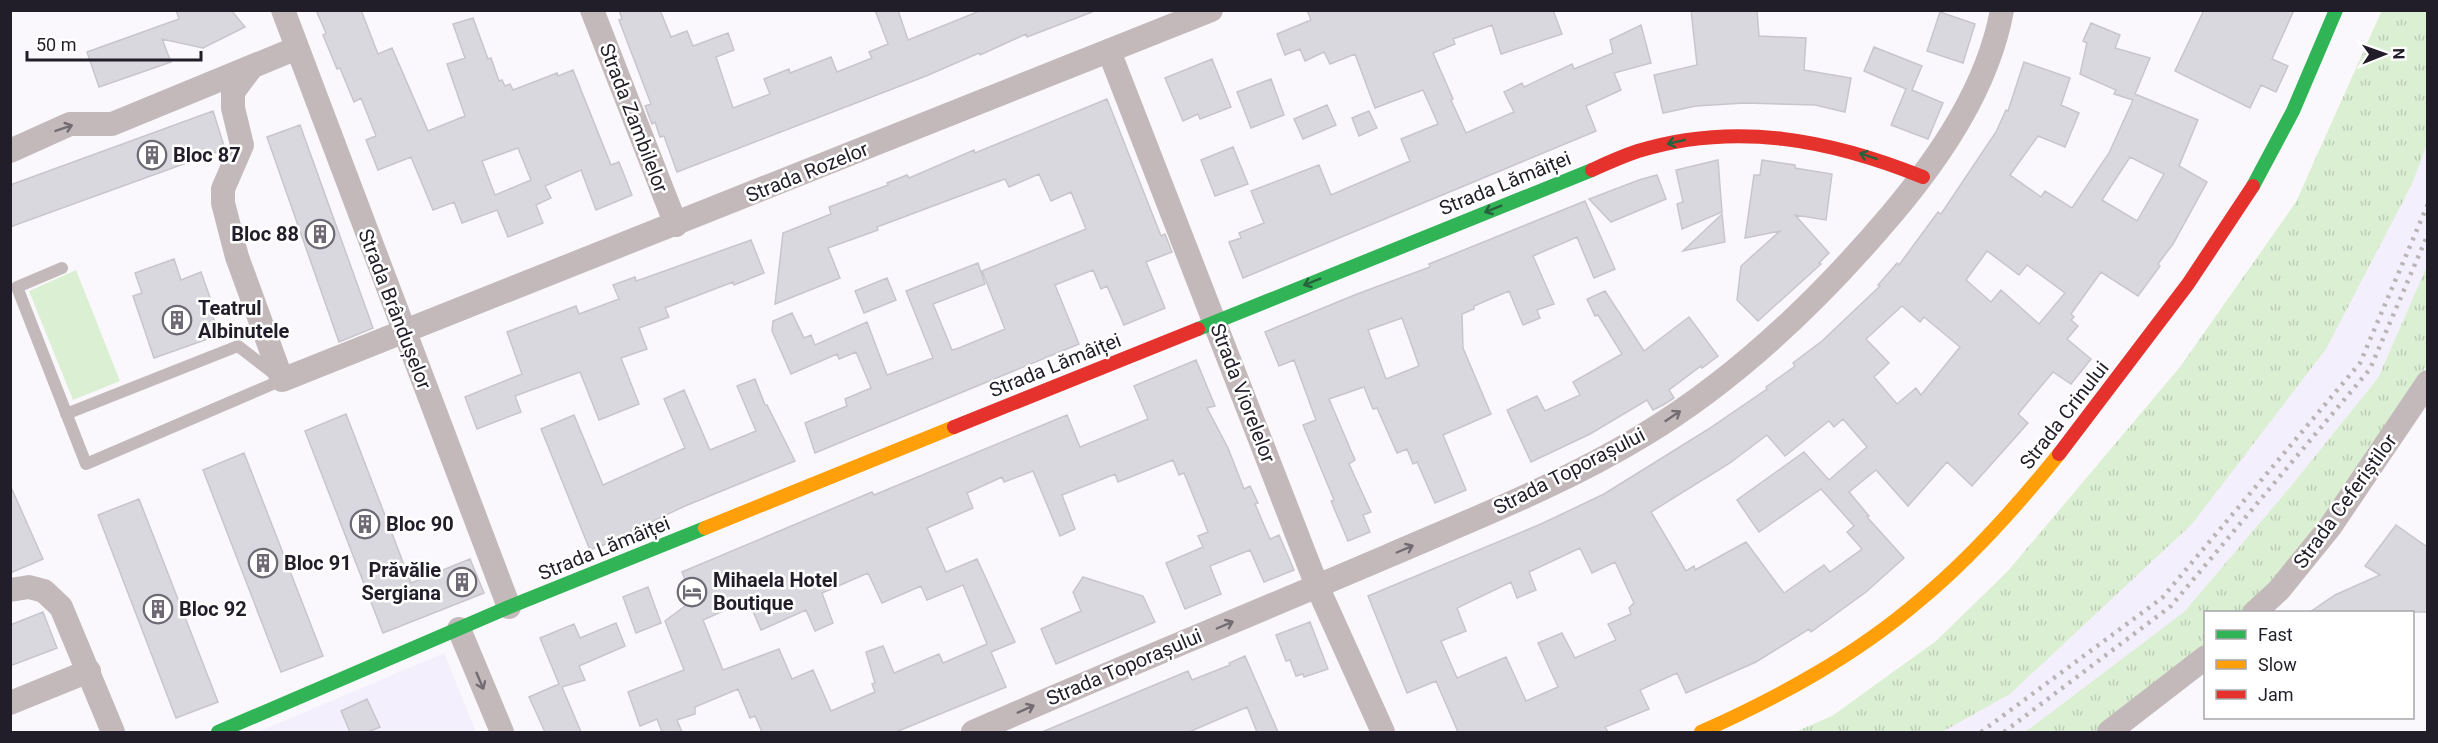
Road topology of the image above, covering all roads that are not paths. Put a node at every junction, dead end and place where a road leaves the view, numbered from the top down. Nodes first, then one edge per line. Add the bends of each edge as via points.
1 (283, 10) edge
2 (592, 10) edge
3 (1211, 10) edge
4 (2002, 10) edge
5 (2336, 10) edge
6 (297, 48) junction
7 (1109, 51) junction
8 (251, 68) junction
9 (10, 151) edge
10 (1923, 177) junction
11 (676, 225) junction
12 (62, 268) dead end
13 (1215, 321) junction
14 (403, 332) junction
15 (282, 380) junction
16 (2426, 390) edge
17 (66, 414) junction
18 (1317, 586) junction
19 (10, 591) edge
20 (509, 607) junction
21 (2256, 611) edge
22 (459, 628) junction
23 (2204, 658) edge
24 (89, 671) junction
25 (10, 703) edge
26 (113, 732) edge
27 (218, 732) edge
28 (502, 732) edge
29 (973, 732) edge
30 (1383, 732) edge
31 (1701, 732) edge
32 (2109, 732) edge

1 - 6 street, Strada Brândușelor
2 - 11 street, Strada Zambilelor
3 - 7 street, Strada Rozelor
4 - 10 street, Strada Toporașului via 1974,92
5 - 31 street, Strada Crinului via 2308,77 2242,205 2098,405 2007,516 1921,600 1857,648 1800,685
6 - 8 street
6 - 14 street, Strada Brândușelor
7 - 11 street, Strada Rozelor
7 - 13 street, Strada Viorelelor
9 -> 8 street via 70,124 111,124
8 - 15 street via 233,92 242,146 223,189 223,203 237,257
10 -> 13 street, Strada Lămâiței via 1852,151 1792,138 1756,135 1692,139 1638,151
18 -> 10 street, Strada Toporașului via 1595,463 1680,411 1797,315 1851,262
11 - 14 street, Strada Rozelor
12 - 17 lane via 17,287
13 - 18 street, Strada Viorelelor
13 - 20 street, Strada Lămâiței
14 - 15 street, Strada Rozelor
14 - 20 street, Strada Brândușelor
15 - 17 lane via 238,346
15 - 17 lane via 86,464
16 - 21 street, Strada Ceferiștilor via 2330,527 2279,591
29 -> 18 street, Strada Toporașului
18 - 30 street, Strada Viorelelor
19 - 24 street via 29,587 53,597
20 - 22 street, Strada Lămâiței
22 - 27 street, Strada Lămâiței
22 -> 28 street
23 - 32 street
24 - 25 street
24 - 26 street

